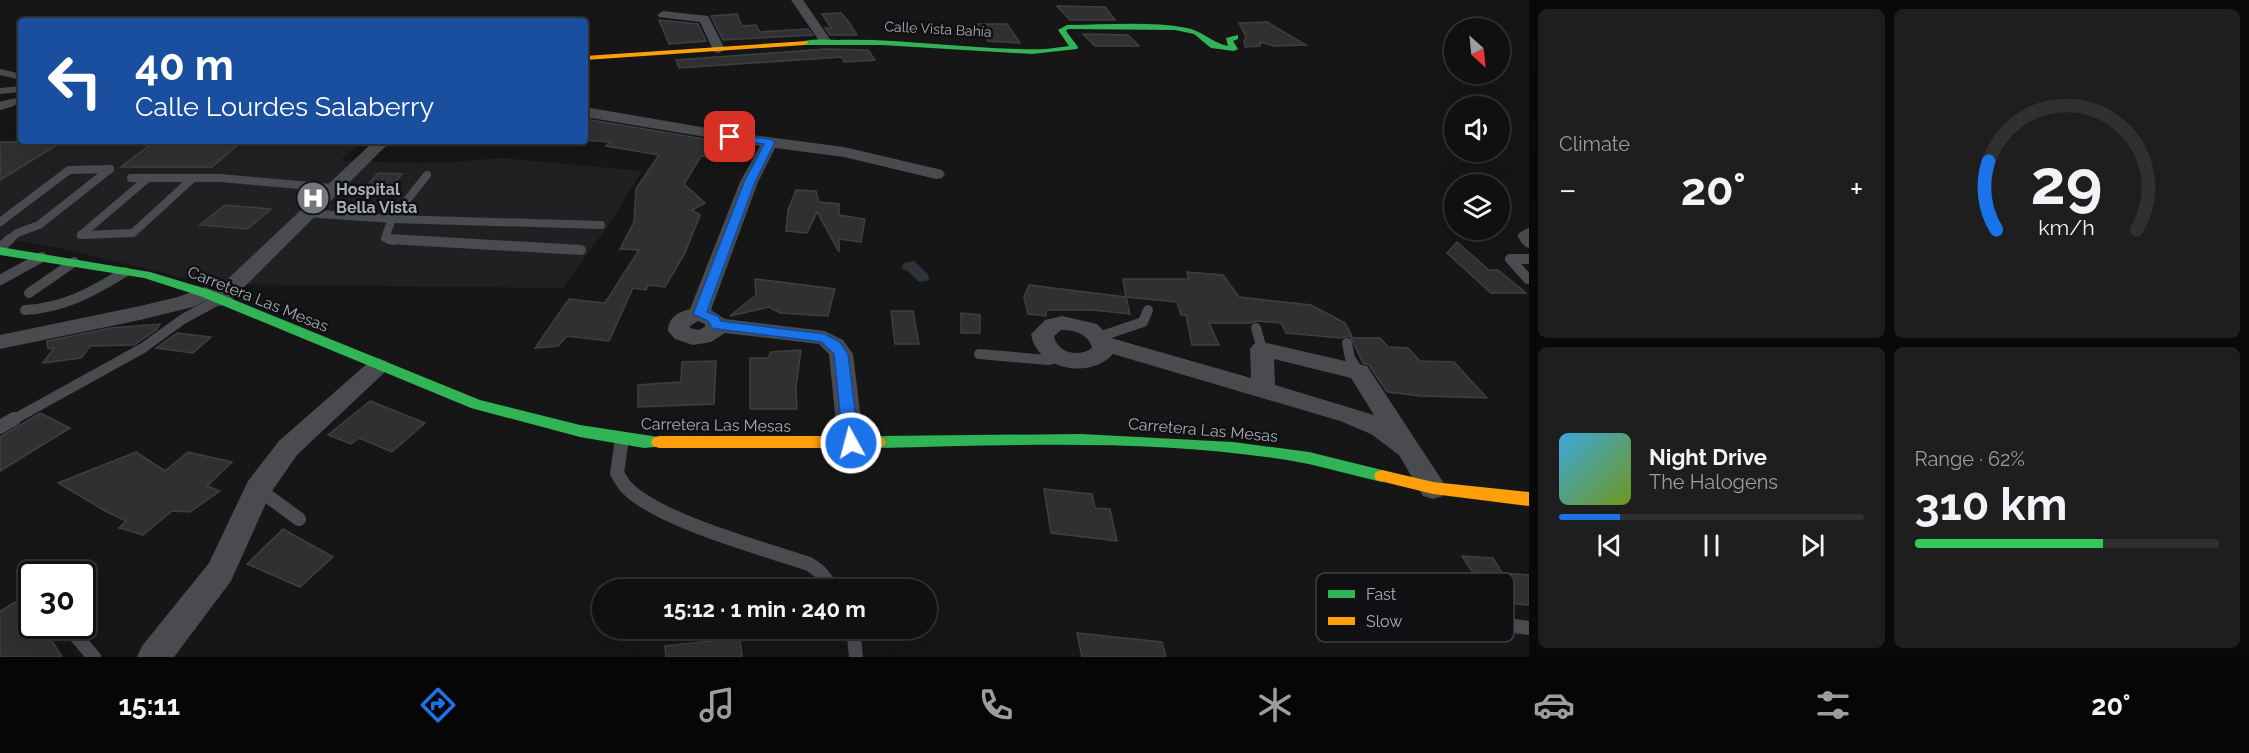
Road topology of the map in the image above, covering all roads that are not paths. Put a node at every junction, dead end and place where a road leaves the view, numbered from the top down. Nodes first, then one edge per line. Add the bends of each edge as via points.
1 (797, 0) edge
2 (663, 15) dead end
3 (1235, 37) dead end
4 (826, 42) junction
5 (719, 49) junction
6 (588, 58) edge
7 (0, 72) edge
8 (18, 75) edge
9 (18, 89) edge
10 (0, 91) edge
11 (18, 101) edge
12 (0, 106) edge
13 (588, 112) edge
14 (770, 142) junction
15 (380, 144) edge
16 (936, 174) dead end
17 (427, 175) dead end
18 (130, 178) dead end
19 (148, 178) junction
20 (194, 178) junction
21 (333, 188) junction
22 (305, 213) junction
23 (392, 219) junction
24 (0, 222) edge
25 (601, 225) dead end
26 (0, 228) edge
27 (1529, 232) edge
28 (17, 233) junction
29 (1529, 243) edge
30 (0, 250) edge
31 (581, 250) dead end
32 (42, 257) junction
33 (1529, 259) edge
34 (74, 262) junction
35 (125, 271) junction
36 (1528, 279) edge
37 (0, 280) edge
38 (30, 293) dead end
39 (211, 297) junction
40 (25, 310) dead end
41 (1148, 310) dead end
42 (1101, 340) junction
43 (0, 342) edge
44 (1347, 343) dead end
45 (979, 354) dead end
46 (1062, 357) junction
47 (378, 366) junction
48 (1359, 372) junction
49 (1263, 389) junction
50 (0, 427) edge
51 (622, 439) junction
52 (851, 443) junction
53 (1408, 448) junction
54 (1433, 488) junction
55 (258, 489) junction
56 (1529, 499) edge
57 (299, 519) dead end
58 (826, 579) edge
59 (1514, 626) edge
60 (1529, 628) edge
61 (78, 639) edge
62 (854, 639) edge
63 (94, 657) edge
64 (154, 657) edge
65 (856, 657) edge

1 - 4 street
2 - 5 street via 704,19
3 - 4 street, Calle Vista Bahía via 1229,40 1233,49 1224,49 1196,32 1175,28 1067,27 1062,30 1074,47 1059,51
4 - 5 street, Calle Vista Bahía
5 - 6 street, Calle Vista Bahía
7 - 8 lane
9 - 10 lane
11 - 12 lane
13 - 14 street
14 - 16 street via 865,156
14 - 52 street via 749,182 708,320 825,338 835,345 841,354
15 - 21 street
17 - 23 lane
18 - 19 lane
19 - 20 lane
19 - 20 lane via 81,235 134,233
20 - 21 lane
21 - 22 street
22 - 23 lane
22 - 39 street
23 - 25 lane
23 - 31 lane via 385,238 393,241
24 - 28 lane via 69,170 110,169 39,225
26 - 28 lane
27 - 29 lane via 1522,236
28 - 30 lane
30 - 32 street, Carretera Las Mesas
32 - 34 street, Carretera Las Mesas
32 - 37 lane
33 - 36 lane via 1510,259
34 - 35 street, Carretera Las Mesas
34 - 38 lane
35 - 39 street, Carretera Las Mesas
35 - 40 lane via 66,306
39 - 43 street
39 - 47 street, Carretera Las Mesas
39 - 50 lane via 143,348
41 - 42 lane via 1143,322
42 - 46 street via 1104,350 1093,359
42 - 46 street via 1092,331 1072,324 1046,328 1042,340
42 - 49 street
44 - 48 lane
45 - 46 lane via 1048,360
47 - 51 street, Carretera Las Mesas via 504,413
47 - 55 street via 288,448
48 - 49 street via 1259,338
48 - 53 street
49 - 53 street via 1349,415 1380,428
51 - 52 street, Carretera Las Mesas
51 - 58 lane via 617,473 641,500 675,517 809,564
52 - 54 street, Carretera Las Mesas via 1097,438 1216,445 1287,454
53 - 54 street
54 - 56 street, Carretera Las Mesas
55 - 57 lane
55 - 64 street via 220,572
59 - 60 lane
61 - 63 lane
62 - 65 lane

